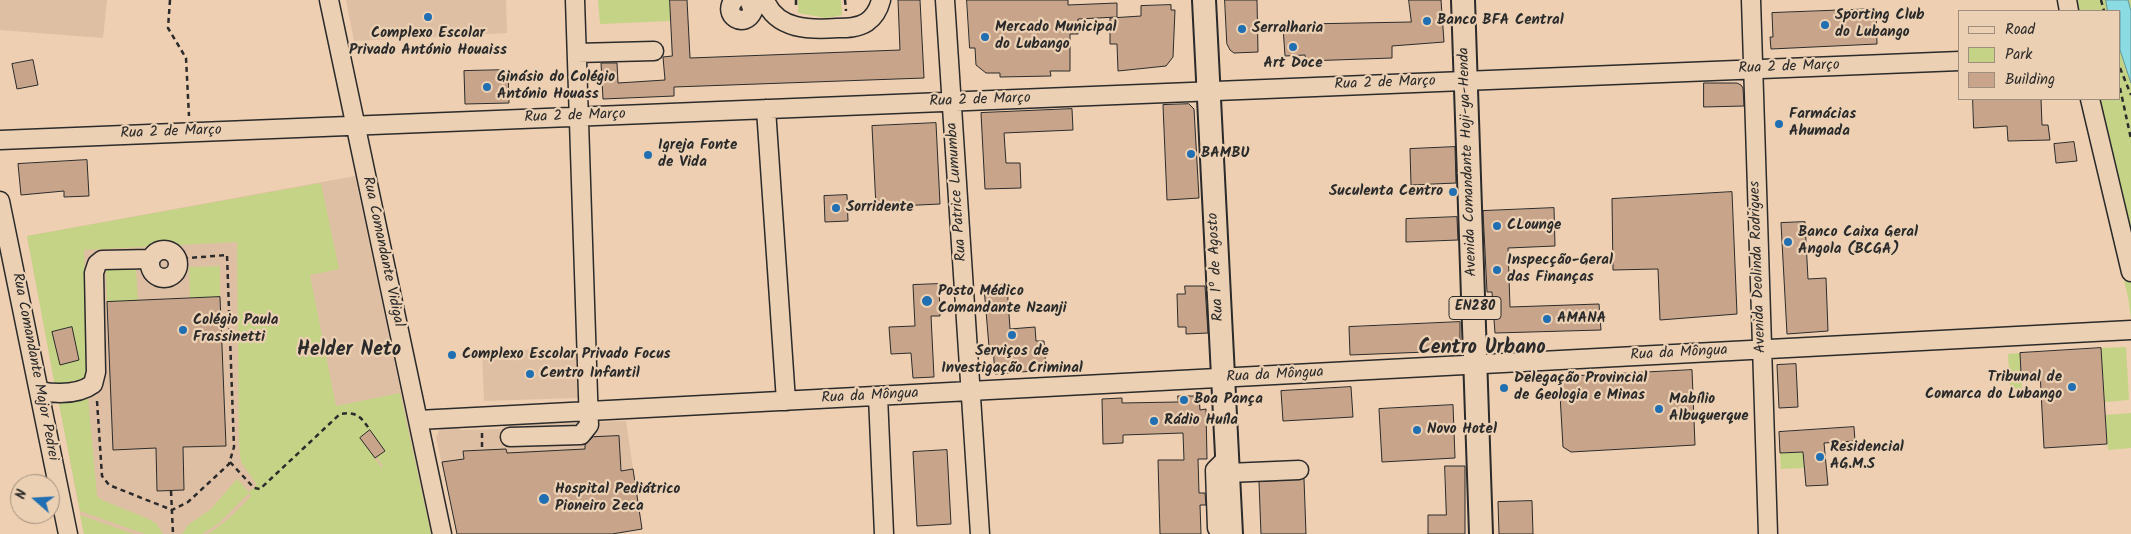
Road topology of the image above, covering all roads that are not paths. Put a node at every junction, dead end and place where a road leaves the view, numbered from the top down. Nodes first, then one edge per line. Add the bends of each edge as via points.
1 (329, 0) edge
2 (575, 0) edge
3 (734, 0) edge
4 (749, 0) edge
5 (764, 0) edge
6 (881, 0) edge
7 (945, 0) edge
8 (1204, 0) edge
9 (1463, 0) edge
10 (1751, 0) edge
11 (654, 51) dead end
12 (577, 54) junction
13 (1958, 61) edge
14 (1754, 70) junction
15 (1466, 81) junction
16 (1208, 92) junction
17 (2090, 100) edge
18 (952, 102) junction
19 (766, 110) junction
20 (579, 116) junction
21 (356, 126) junction
22 (0, 140) edge
23 (0, 201) edge
24 (176, 259) road end
25 (2131, 272) edge
26 (2131, 330) edge
27 (1762, 350) junction
28 (1477, 365) junction
29 (1223, 378) junction
30 (39, 391) junction
31 (971, 391) junction
32 (878, 396) junction
33 (786, 401) junction
34 (589, 412) junction
35 (418, 420) junction
36 (510, 437) dead end
37 (1227, 465) junction
38 (1299, 470) dead end
39 (68, 534) edge
40 (442, 534) edge
41 (884, 534) edge
42 (980, 534) edge
43 (1226, 534) edge
44 (1231, 534) edge
45 (1481, 534) edge
46 (1768, 534) edge

1 - 21 street, Rua Comandante Vidigal
2 - 12 street
3 - 4 street via 730,6 731,14 743,20 752,11
5 - 6 street via 775,16 793,27 817,30 854,27 867,22 876,13
7 - 18 street, Rua Patrice Lumumba
8 - 16 main road, Rua 1º de Agosto
9 - 15 main road, Avenida Comandante Hoji-ya-Henda / EN280
10 - 14 street, Avenida Deolinda Rodrigues
11 - 12 street
12 - 20 street
13 - 14 street, Rua 2 de Março
14 - 15 street, Rua 2 de Março
14 - 27 street, Avenida Deolinda Rodrigues
15 - 16 street, Rua 2 de Março
15 - 28 main road, Avenida Comandante Hoji-ya-Henda / EN280
16 - 18 street, Rua 2 de Março
16 - 29 main road, Rua 1º de Agosto
17 - 25 street
18 - 19 street, Rua 2 de Março
18 - 31 street, Rua Patrice Lumumba
19 - 20 street, Rua 2 de Março
19 - 33 street
20 - 21 street, Rua 2 de Março
20 - 34 street
21 - 22 street, Rua 2 de Março
21 - 35 street, Rua Comandante Vidigal
23 - 30 street, Rua Comandante Major Pedrei
24 - 30 street via 164,250 151,259 102,260 97,264 94,273 96,372 93,384 57,394
26 - 27 street, Rua da Môngua
27 - 28 street, Rua da Môngua
27 - 46 street, Avenida Deolinda Rodrigues
28 - 29 street, Rua da Môngua
28 - 45 main road, Avenida Comandante Hoji-ya-Henda / EN280
29 - 31 street, Rua da Môngua
29 - 37 main road, Rua 1º de Agosto
30 - 39 street, Rua Comandante Major Pedrei
31 - 32 street, Rua da Môngua
31 - 42 street, Rua Patrice Lumumba
32 - 33 street, Rua da Môngua
32 - 41 street
33 - 34 street, Rua da Môngua
34 - 35 street, Rua da Môngua
34 - 36 street via 589,425 581,435
35 - 40 street, Rua Comandante Vidigal
37 - 38 street
37 - 43 street via 1215,470 1217,528
37 - 44 main road, Rua 1º de Agosto

